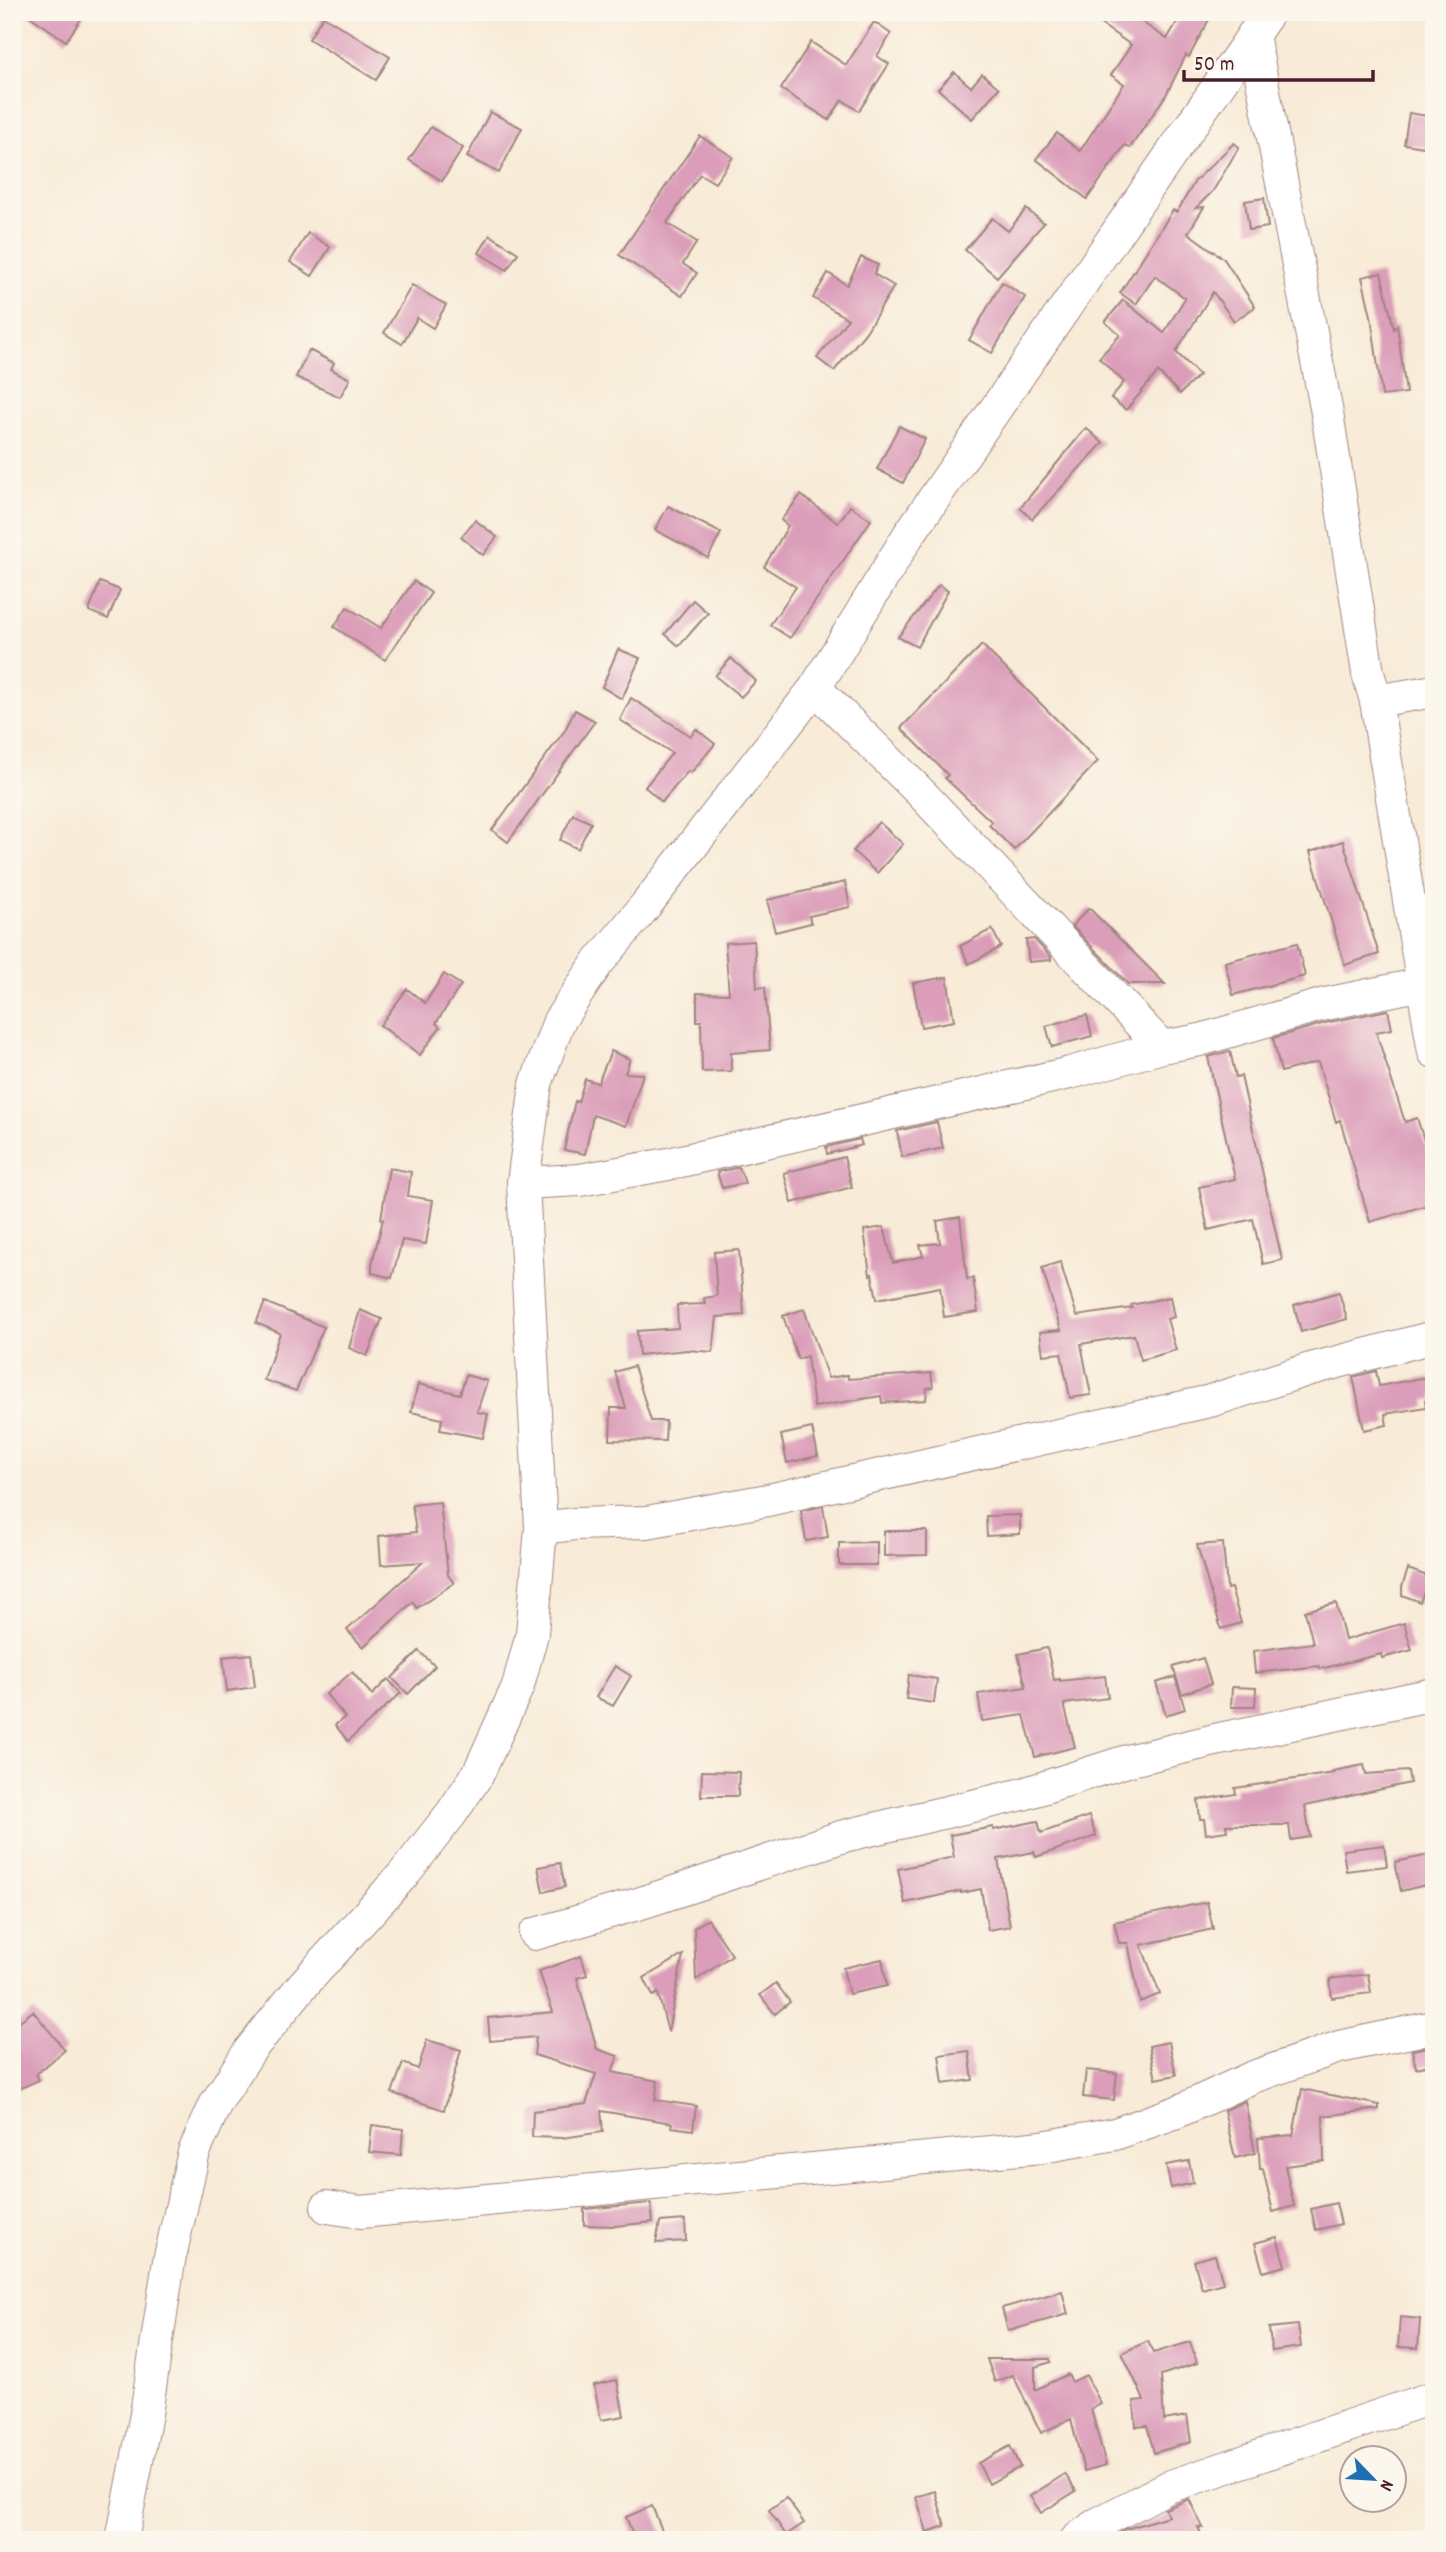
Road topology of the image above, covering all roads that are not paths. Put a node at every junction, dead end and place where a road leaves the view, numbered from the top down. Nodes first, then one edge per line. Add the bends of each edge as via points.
1 (1261, 24) edge
2 (816, 688) junction
3 (1434, 691) edge
4 (1376, 701) junction
5 (1428, 984) edge
6 (1162, 1047) junction
7 (1434, 1052) edge
8 (523, 1183) junction
9 (1434, 1337) edge
10 (541, 1528) junction
11 (1434, 1694) edge
12 (535, 1934) dead end
13 (1434, 2027) edge
14 (327, 2207) dead end
15 (1434, 2397) edge
16 (121, 2540) edge
17 (1076, 2540) edge

1 - 2 street via 908,536
1 - 4 street
2 - 6 street
2 - 8 street via 597,964 559,1021 536,1084
3 - 4 street
4 - 5 street
5 - 6 street via 1321,1005
5 - 7 street
6 - 8 street via 1070,1073 668,1164 580,1180
8 - 10 street
9 - 10 street via 1210,1401 768,1500 648,1522
10 - 16 street via 532,1634 518,1686 478,1774 403,1875 250,2050 216,2103 194,2152 169,2261
11 - 12 street via 1127,1761 1023,1794 844,1836
13 - 14 street via 1339,2047 1115,2134 1042,2147 361,2212
15 - 17 street via 1168,2487

